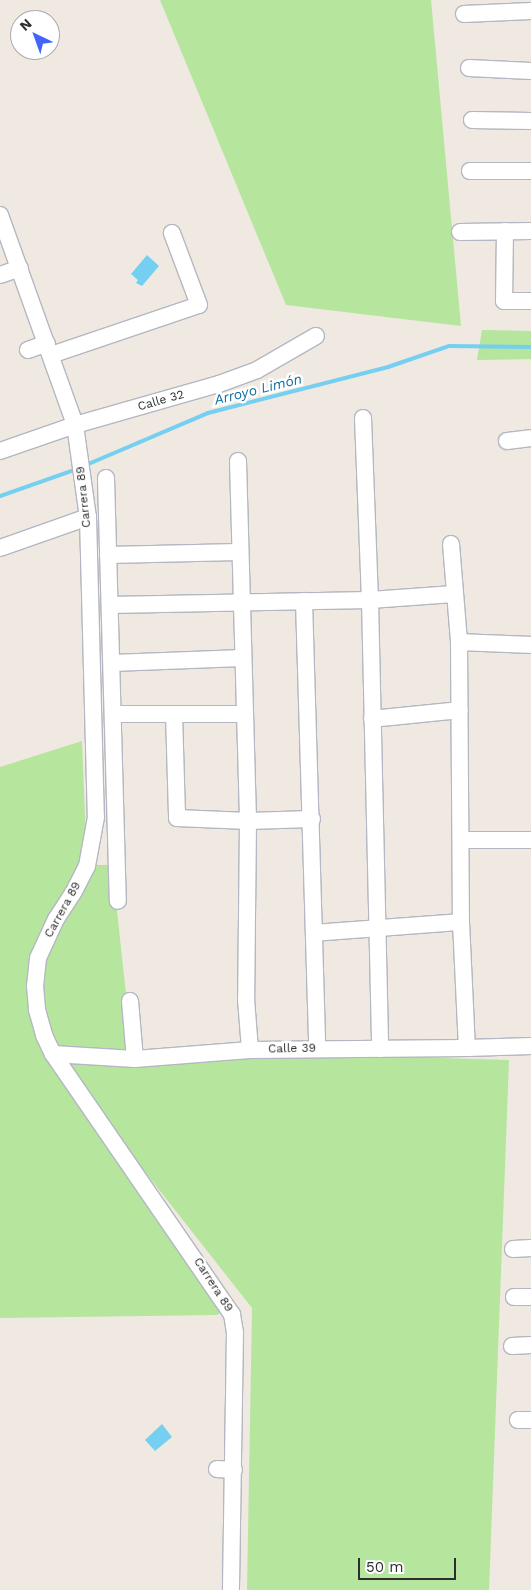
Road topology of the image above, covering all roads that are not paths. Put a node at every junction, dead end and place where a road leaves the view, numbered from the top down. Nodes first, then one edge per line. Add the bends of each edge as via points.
1 (531, 11) edge
2 (464, 14) dead end
3 (469, 68) dead end
4 (531, 71) edge
5 (472, 120) dead end
6 (531, 121) edge
7 (470, 171) dead end
8 (531, 171) edge
9 (0, 215) edge
10 (505, 231) junction
11 (531, 231) edge
12 (460, 232) dead end
13 (172, 233) dead end
14 (20, 268) junction
15 (0, 275) edge
16 (531, 301) edge
17 (316, 336) dead end
18 (49, 349) junction
19 (28, 350) dead end
20 (363, 418) dead end
21 (76, 429) junction
22 (531, 438) edge
23 (507, 441) dead end
24 (0, 451) edge
25 (238, 461) dead end
26 (106, 478) dead end
27 (87, 510) junction
28 (452, 544) dead end
29 (0, 548) edge
30 (239, 552) junction
31 (108, 555) junction
32 (454, 594) junction
33 (370, 600) junction
34 (304, 601) junction
35 (242, 602) junction
36 (110, 605) junction
37 (459, 642) junction
38 (531, 645) edge
39 (244, 658) junction
40 (112, 664) junction
41 (460, 710) junction
42 (114, 714) junction
43 (174, 714) junction
44 (244, 714) junction
45 (372, 719) junction
46 (312, 820) junction
47 (248, 821) junction
48 (462, 840) junction
49 (531, 840) edge
50 (118, 901) dead end
51 (461, 922) junction
52 (377, 928) junction
53 (314, 933) junction
54 (130, 1001) dead end
55 (531, 1046) edge
56 (380, 1048) junction
57 (467, 1048) junction
58 (317, 1049) junction
59 (250, 1050) junction
60 (53, 1054) junction
61 (135, 1059) junction
62 (531, 1248) edge
63 (513, 1249) dead end
64 (531, 1297) edge
65 (514, 1298) dead end
66 (531, 1345) edge
67 (512, 1346) dead end
68 (218, 1469) dead end
69 (234, 1470) junction
70 (231, 1590) edge

1 - 2 street
3 - 4 street
5 - 6 street
7 - 8 street
9 - 14 street, Carrera 89
10 - 11 street
10 - 12 street
10 - 16 street via 504,301
13 - 18 street via 199,305
14 - 15 street
14 - 18 street, Carrera 89
17 - 21 street, Calle 32 via 257,370
18 - 19 street
18 - 21 street, Carrera 89
20 - 33 street
21 - 24 street, Calle 32
21 - 27 street, Carrera 89
22 - 23 street
25 - 30 street
26 - 31 street
27 - 29 street
27 - 60 street, Carrera 89 via 96,817 87,866 38,958 37,1010
28 - 32 street
30 - 31 street
30 - 35 street
31 - 36 street
32 - 33 street
32 - 37 street
33 - 34 street
33 - 45 street
34 - 35 street
34 - 46 street
35 - 36 street
35 - 39 street
36 - 40 street
37 - 38 street
37 - 41 street
39 - 40 street
39 - 44 street
40 - 42 street
41 - 45 street
41 - 48 street
42 - 43 street
42 - 50 street
43 - 44 street
43 - 47 street via 177,818
44 - 47 street
45 - 52 street
46 - 47 street
46 - 53 street
47 - 59 street via 246,998
48 - 49 street
48 - 51 street
51 - 52 street
51 - 57 street
52 - 53 street
52 - 56 street
53 - 58 street
54 - 61 street
55 - 57 street, Calle 39
56 - 57 street, Calle 39
56 - 58 street, Calle 39
58 - 59 street, Calle 39
59 - 61 street, Calle 39
60 - 61 street, Calle 39
60 - 69 street, Carrera 89 via 229,1307 235,1332
62 - 63 street
64 - 65 street
66 - 67 street
68 - 69 street
69 - 70 street, Carrera 89

